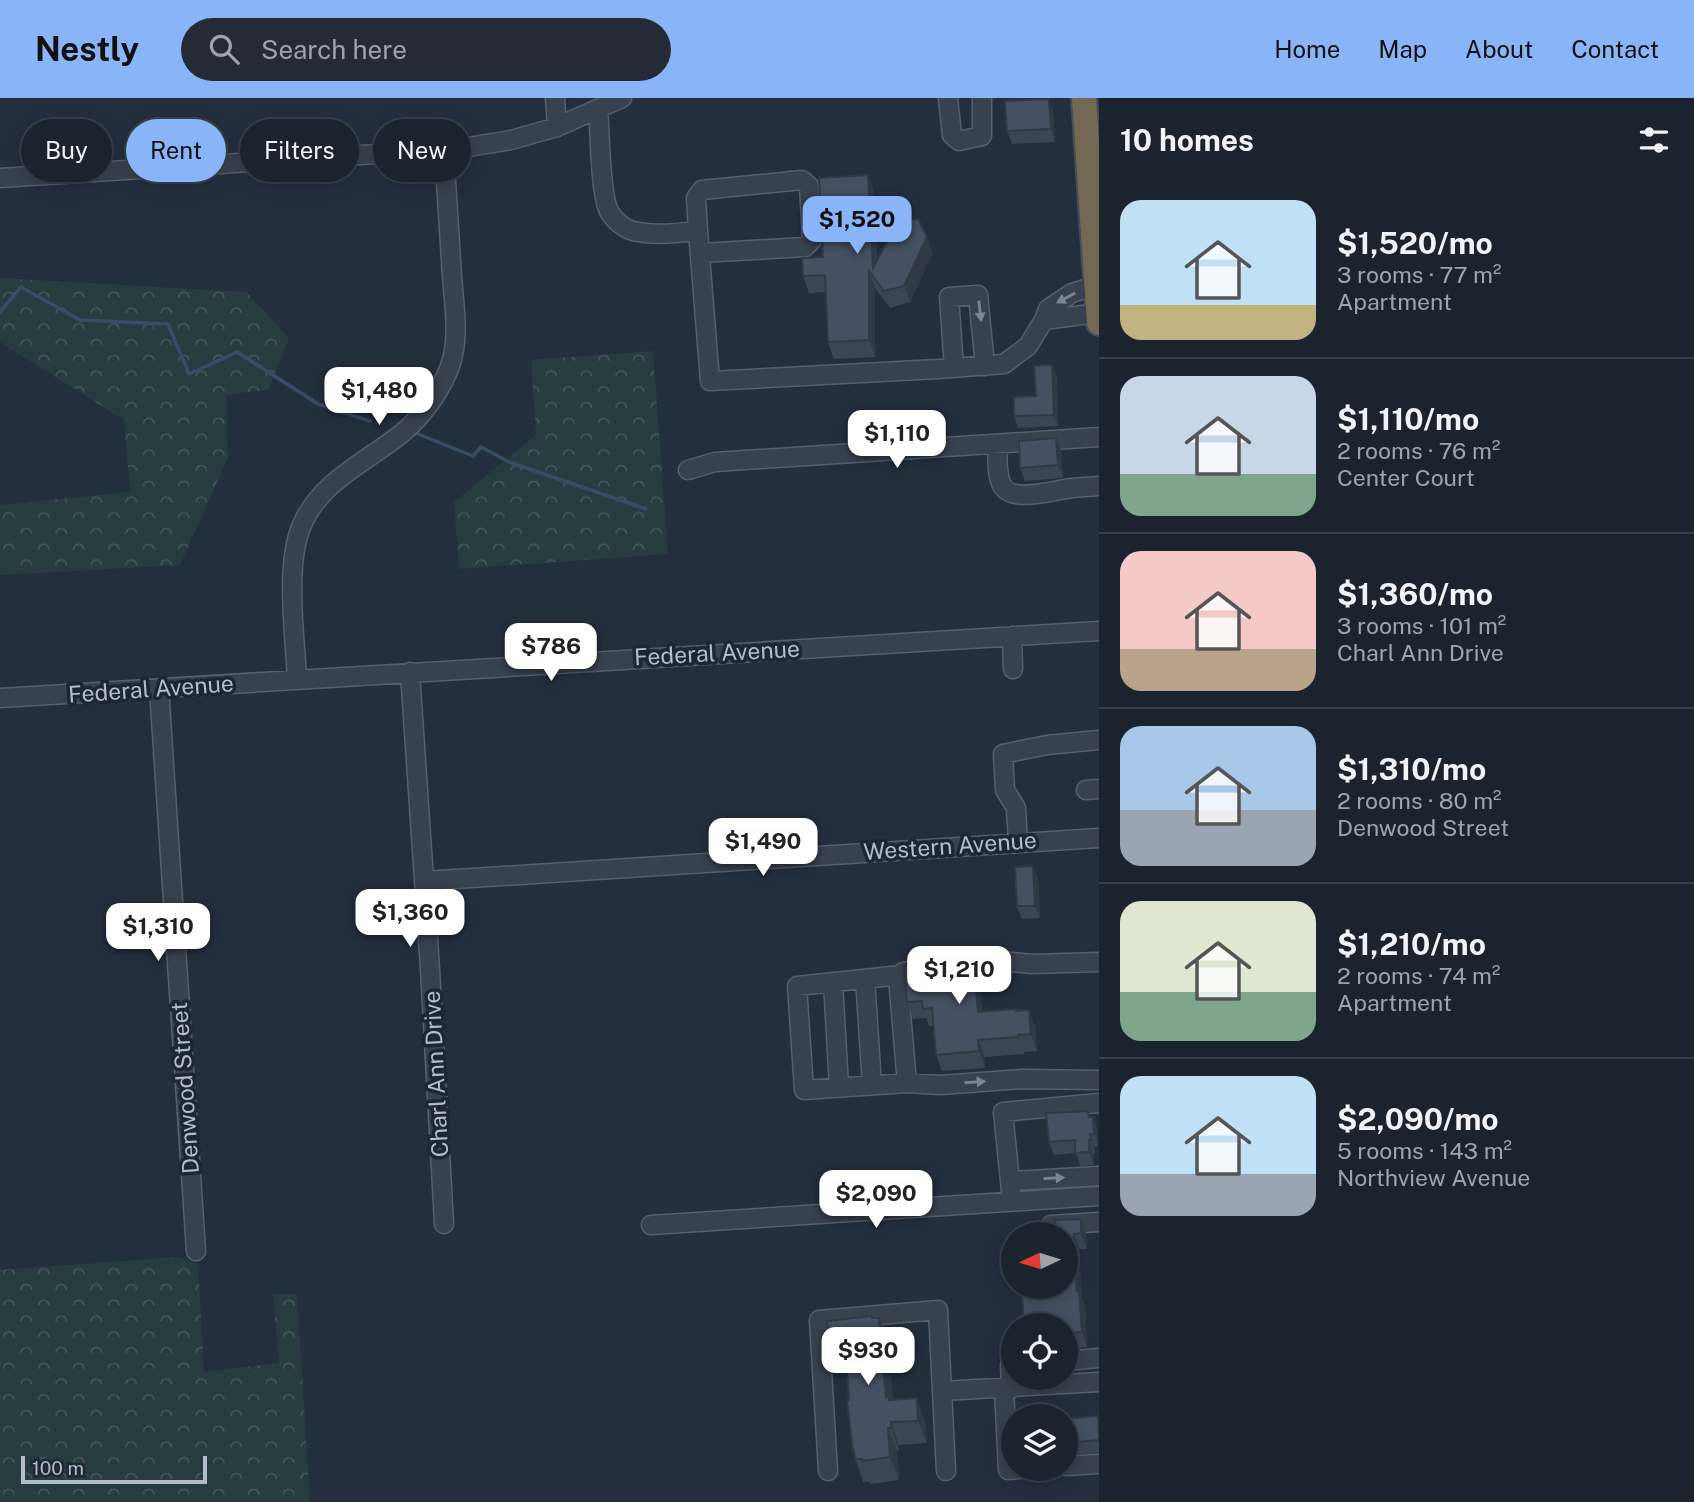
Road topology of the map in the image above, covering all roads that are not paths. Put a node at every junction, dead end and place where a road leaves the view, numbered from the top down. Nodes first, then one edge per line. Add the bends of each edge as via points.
1 (555, 98) edge
2 (622, 98) edge
3 (948, 98) edge
4 (982, 98) edge
5 (1090, 106) edge
6 (598, 109) junction
7 (557, 127) junction
8 (471, 145) edge
9 (1093, 146) edge
10 (373, 154) edge
11 (0, 178) edge
12 (446, 182) edge
13 (1094, 196) edge
14 (698, 231) junction
15 (1097, 246) edge
16 (701, 253) junction
17 (1097, 285) junction
18 (1098, 313) edge
19 (1044, 320) junction
20 (1099, 323) edge
21 (985, 366) junction
22 (954, 368) junction
23 (1099, 437) edge
24 (997, 444) junction
25 (688, 470) dead end
26 (1099, 486) edge
27 (1099, 631) edge
28 (1012, 636) junction
29 (1013, 669) dead end
30 (410, 672) junction
31 (297, 680) junction
32 (159, 688) junction
33 (0, 698) edge
34 (1099, 740) edge
35 (1099, 838) edge
36 (1018, 842) junction
37 (424, 881) junction
38 (1099, 962) edge
39 (900, 976) junction
40 (865, 979) junction
41 (833, 982) junction
42 (1099, 1080) edge
43 (907, 1083) junction
44 (872, 1085) junction
45 (839, 1087) junction
46 (1099, 1102) edge
47 (1099, 1176) edge
48 (1010, 1181) junction
49 (1099, 1196) edge
50 (1050, 1199) junction
51 (1012, 1201) junction
52 (1052, 1222) edge
53 (1099, 1222) edge
54 (444, 1224) dead end
55 (651, 1225) dead end
56 (1078, 1225) edge
57 (195, 1243) dead end
58 (1099, 1358) edge
59 (1078, 1360) edge
60 (1099, 1382) edge
61 (1078, 1384) edge
62 (1001, 1389) edge
63 (942, 1391) junction
64 (1099, 1464) edge
65 (1078, 1465) edge
66 (828, 1471) dead end
67 (946, 1471) dead end

1 - 7 street
2 - 6 street
3 - 4 street via 951,135 965,140 982,136
5 - 9 highway
6 - 7 street
6 - 14 street via 608,209 618,223 651,233
7 - 8 street
9 - 13 highway
10 - 11 street
12 - 31 street via 454,303 452,360 424,411 399,436 326,491 301,527 293,581
13 - 15 highway
14 - 16 street
14 - 16 street via 696,198 702,190 802,180 809,186 812,240 805,247
15 - 17 highway
16 - 22 street via 710,381
17 - 18 highway
17 -> 19 street via 1053,305
18 - 19 street
18 - 20 highway
19 - 21 street via 1028,346 1012,360
21 - 22 street
22 -> 21 street via 948,297 978,295
23 - 24 street
24 - 25 street via 715,462
24 - 26 street via 999,479 1007,492 1017,495
27 - 28 street, Federal Avenue
28 - 29 street
28 - 30 street, Federal Avenue
30 - 31 street, Federal Avenue
30 - 37 street, Charl Ann Drive
31 - 32 street, Federal Avenue
32 - 33 street, Federal Avenue
32 - 57 street, Denwood Street
34 - 36 street via 1003,754 1005,790 1016,808
35 - 36 street, Western Avenue
36 - 37 street, Western Avenue
37 - 54 street, Charl Ann Drive
38 - 39 street via 992,960 934,966
39 - 40 street
39 - 43 street
40 - 41 street
40 - 44 street
41 - 45 street
41 - 45 street via 797,986 804,1090
43 -> 42 street
43 - 44 street
44 - 45 street
46 - 48 street via 1003,1112
48 -> 47 street
48 - 51 street
49 - 50 street
50 - 51 street
50 - 52 street
51 - 55 street
53 - 56 street
58 - 59 street
60 - 61 street
62 - 63 street
63 - 66 street via 939,1310 819,1320
63 - 67 street
64 - 65 street

